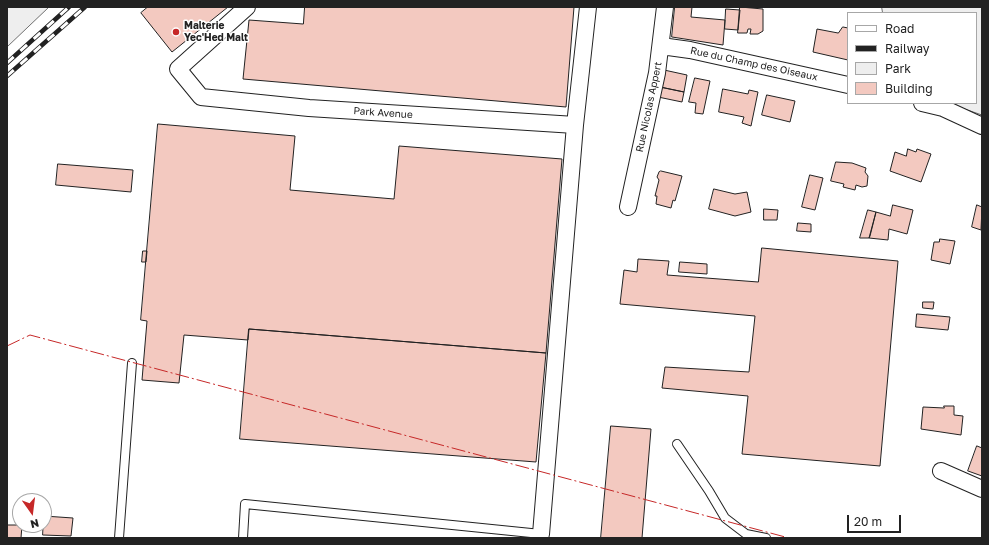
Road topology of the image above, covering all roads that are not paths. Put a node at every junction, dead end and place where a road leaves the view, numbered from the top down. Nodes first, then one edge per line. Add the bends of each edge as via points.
1 (247, 7) edge
2 (588, 7) edge
3 (665, 7) edge
4 (661, 46) junction
5 (847, 85) edge
6 (926, 104) edge
7 (575, 125) junction
8 (982, 126) edge
9 (628, 207) dead end
10 (132, 363) dead end
11 (677, 444) dead end
12 (942, 471) dead end
13 (982, 489) edge
14 (540, 536) edge
15 (119, 538) edge
16 (243, 538) edge
17 (766, 538) edge

1 - 7 street, Park Avenue via 178,69 201,97 309,108
2 - 7 street
3 - 4 street, Rue Nicolas Appert
4 - 5 street, Rue du Champ des Oiseaux via 690,50
4 - 9 street, Rue Nicolas Appert
6 - 8 street via 943,108
7 - 14 street
10 - 15 lane
11 - 17 lane via 725,518 746,534
12 - 13 street
14 - 16 lane via 245,504

